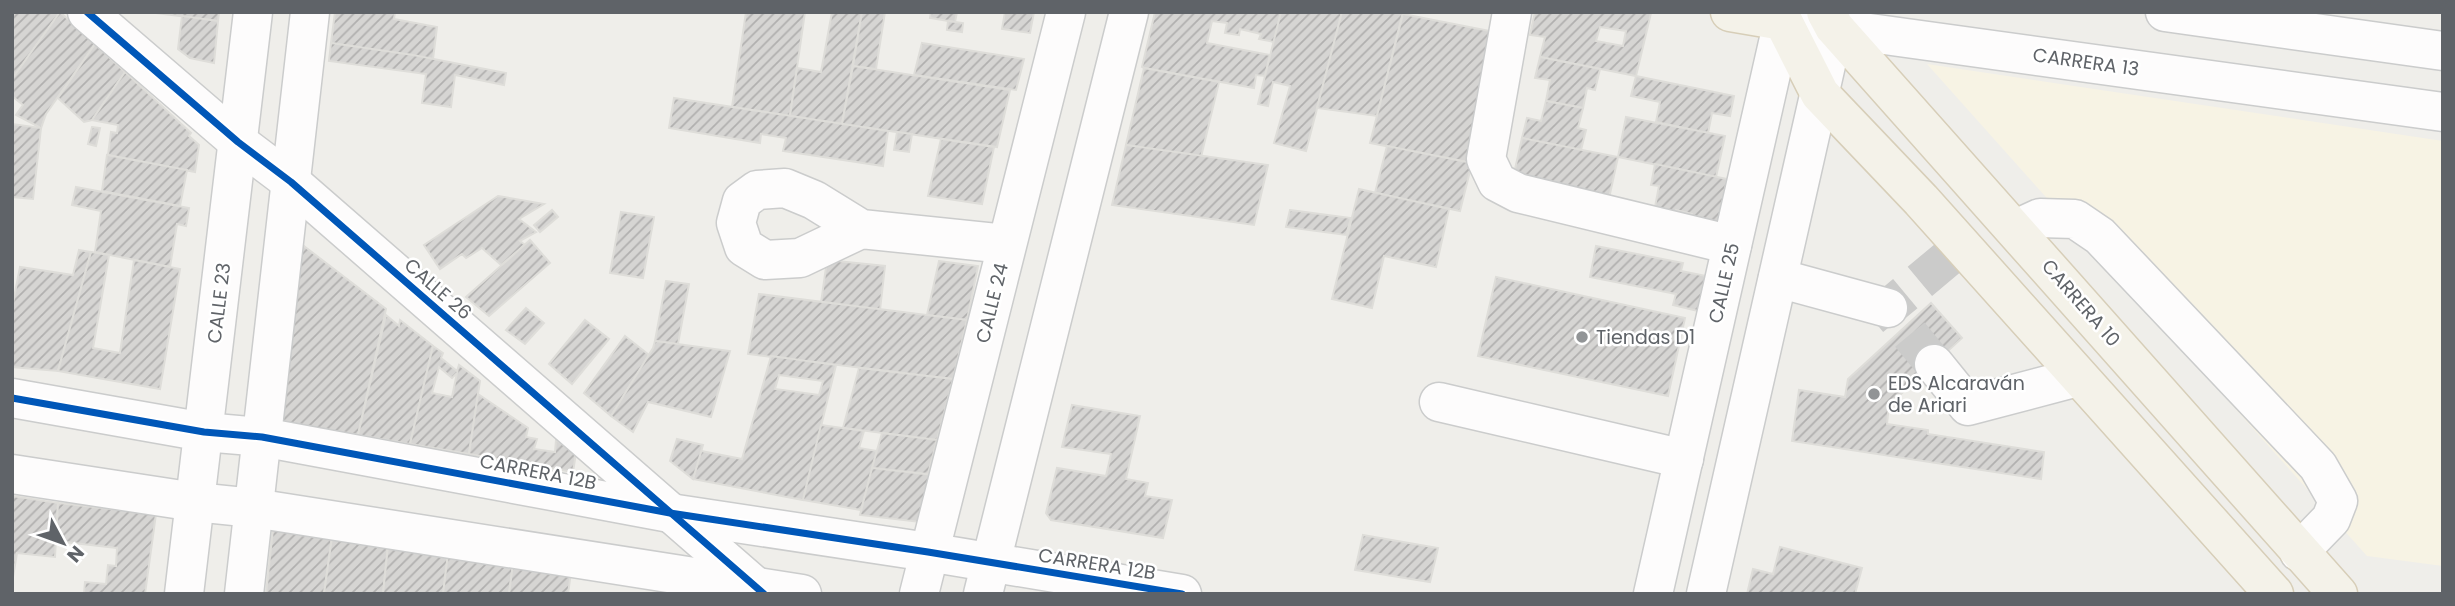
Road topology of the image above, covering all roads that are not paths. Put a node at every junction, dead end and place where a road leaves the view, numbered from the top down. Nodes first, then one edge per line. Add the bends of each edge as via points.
1 (87, 12) edge
2 (253, 12) edge
3 (310, 12) edge
4 (1066, 12) edge
5 (1129, 12) edge
6 (1512, 12) edge
7 (1730, 12) edge
8 (2165, 12) edge
9 (1784, 17) edge
10 (1833, 17) edge
11 (2443, 51) edge
12 (1820, 94) junction
13 (2443, 112) edge
14 (238, 142) junction
15 (291, 182) junction
16 (861, 229) dead end
17 (2016, 229) junction
18 (1006, 244) junction
19 (1732, 245) junction
20 (1778, 278) junction
21 (1888, 309) dead end
22 (1934, 365) tunnel mouth
23 (2078, 377) junction
24 (12, 398) edge
25 (1439, 402) dead end
26 (204, 432) junction
27 (262, 437) junction
28 (1684, 458) junction
29 (12, 474) edge
30 (195, 502) junction
31 (254, 508) junction
32 (670, 513) junction
33 (928, 552) junction
34 (2299, 552) junction
35 (987, 578) edge
36 (759, 589) edge
37 (184, 594) edge
38 (244, 594) edge
39 (802, 594) edge
40 (919, 594) edge
41 (1182, 594) edge
42 (1653, 594) edge
43 (1706, 594) edge
44 (2274, 594) edge
45 (2338, 594) edge

1 - 14 street, CALLE 26
2 - 14 street, CALLE 23
3 - 15 street
4 - 18 street, CALLE 24
5 - 35 street
6 - 19 street via 1486,159 1497,181 1518,193
7 - 9 main road, CARRERA 13
8 - 11 street
9 - 10 street, CARRERA 13
9 - 12 main road
9 - 19 street, CALLE 25
10 - 12 street
10 - 13 street, CARRERA 13
10 - 17 main road, CARRERA 10
12 - 20 street
12 - 23 main road
14 - 15 street, CALLE 26
14 - 26 street, CALLE 23
15 - 27 street
15 - 32 street, CALLE 26
16 - 18 street
17 - 34 main road, CARRERA 10
17 - 34 street via 2040,218 2075,219 2101,236 2318,466 2338,501 2331,519
18 - 33 street, CALLE 24
19 - 28 street, CALLE 25
20 - 21 street
20 - 43 street
22 - 23 street via 1968,406
23 - 44 main road
24 - 26 street, CARRERA 12B
25 - 28 street
26 - 27 street, CARRERA 12B
26 - 30 street, CALLE 23
27 - 31 street
27 - 32 street, CARRERA 12B
28 - 42 street, CALLE 25
29 - 30 street
30 - 31 street
30 - 37 street, CALLE 23
31 - 36 street
31 - 38 street
32 - 33 street, CARRERA 12B
32 - 36 street, CALLE 26
33 - 35 street, CARRERA 12B
33 - 40 street, CALLE 24
34 - 45 main road, CARRERA 10
35 - 41 street, CARRERA 12B
36 - 39 street

